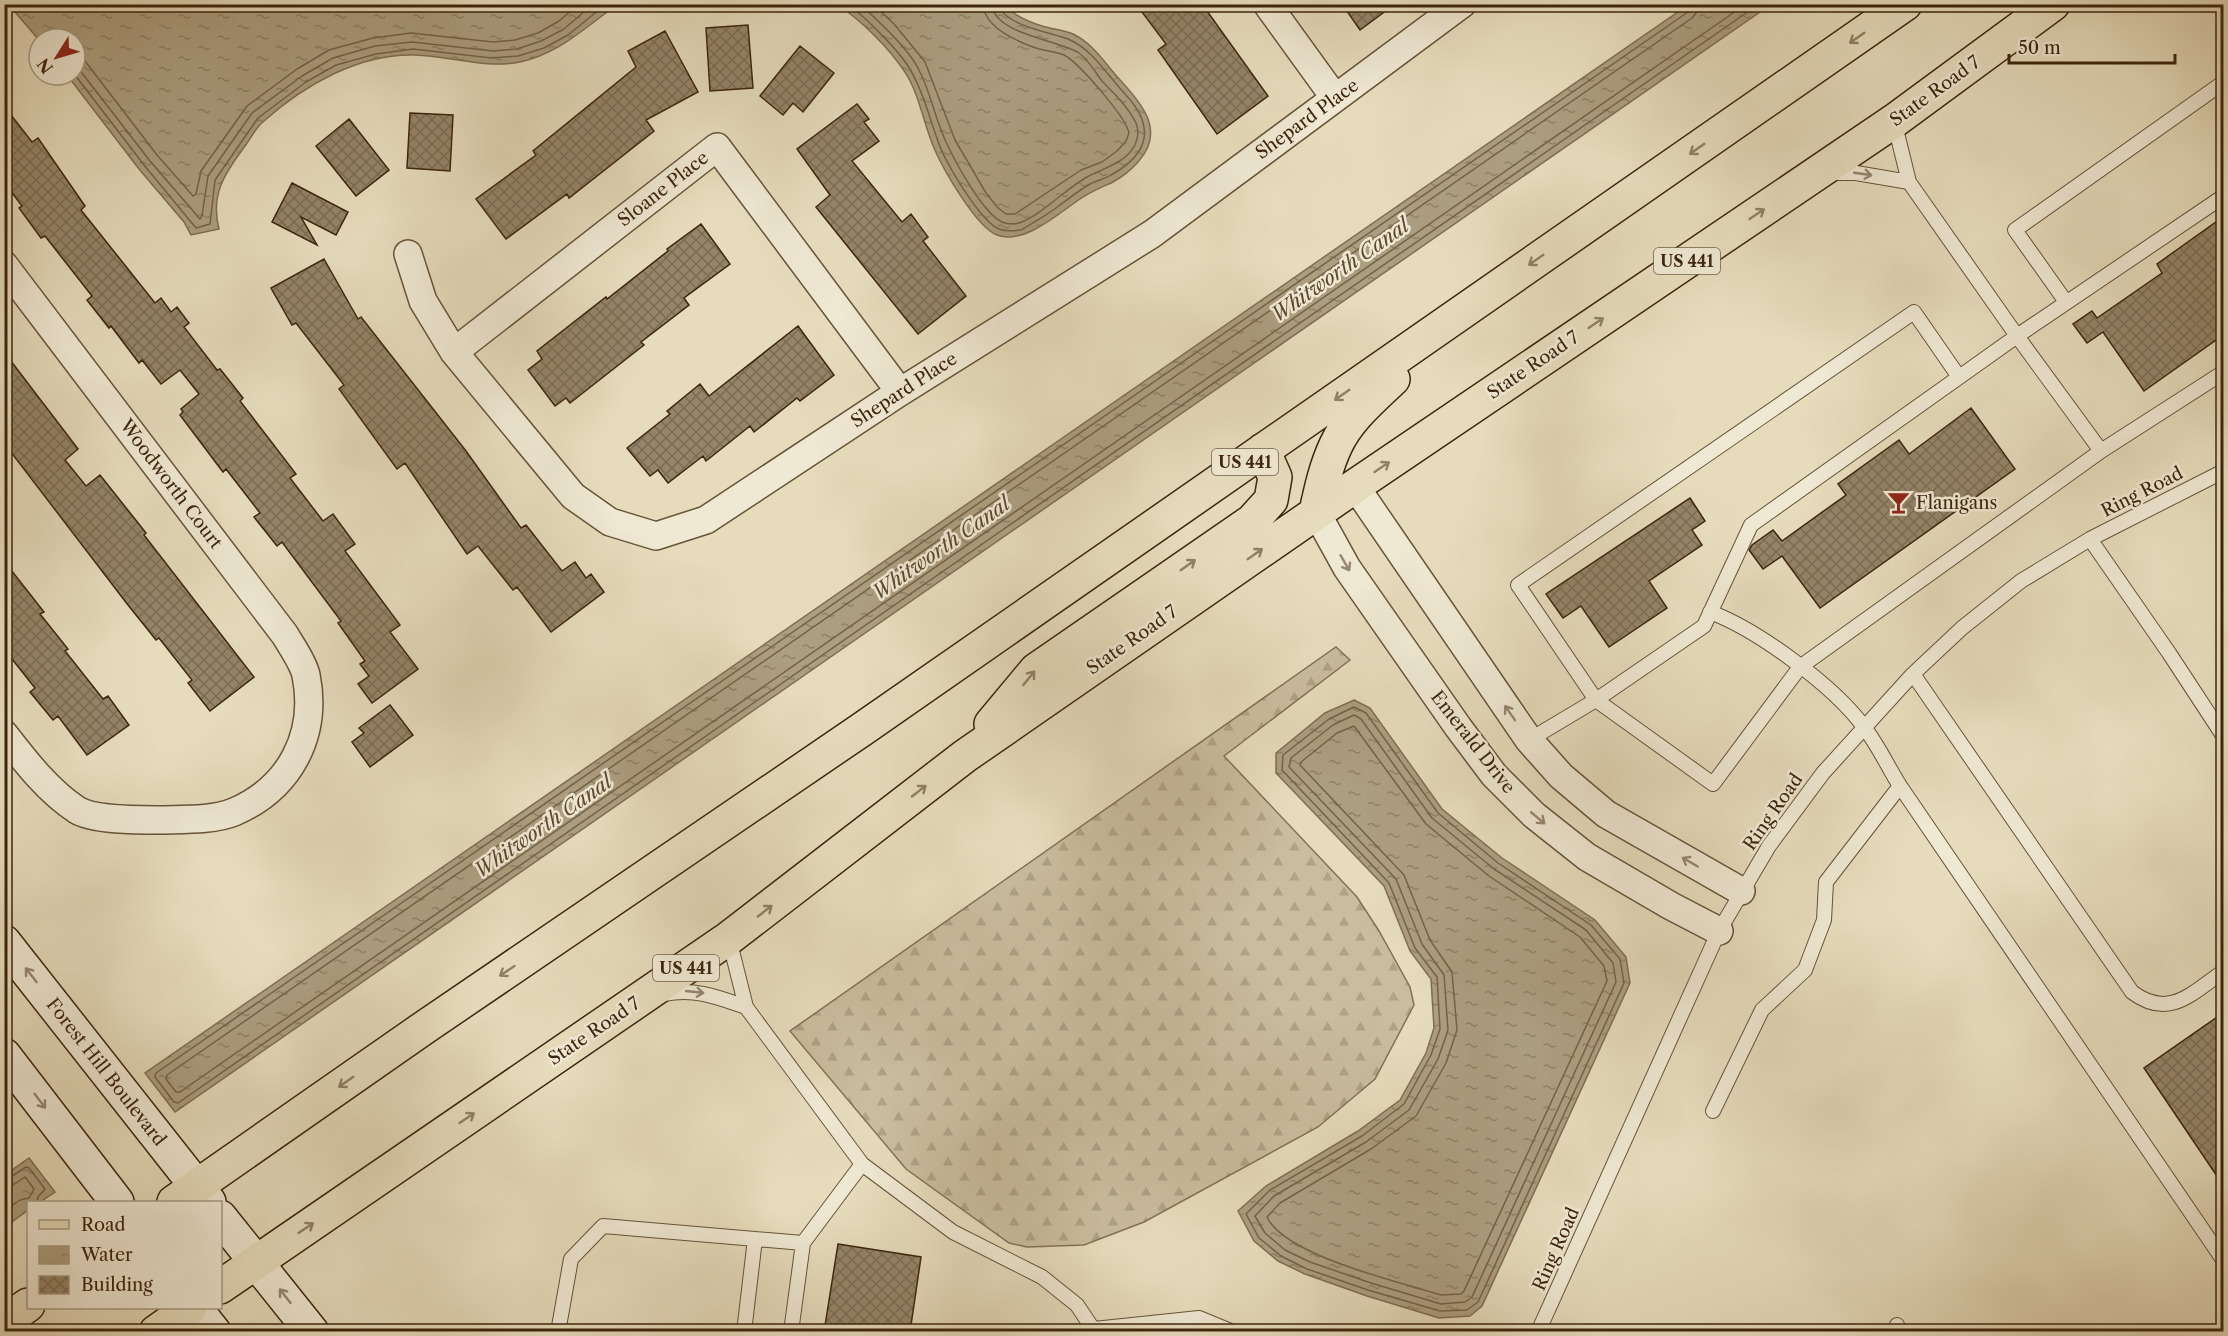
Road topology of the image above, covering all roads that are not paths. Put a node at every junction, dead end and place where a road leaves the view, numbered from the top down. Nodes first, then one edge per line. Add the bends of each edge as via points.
1 (1267, 4) edge
2 (1462, 4) edge
3 (1905, 4) edge
4 (2052, 4) edge
5 (2223, 82) edge
6 (1335, 98) junction
7 (1894, 121) junction
8 (1817, 173) junction
9 (1909, 182) junction
10 (2223, 196) edge
11 (408, 254) dead end
12 (4, 265) edge
13 (2066, 303) junction
14 (1463, 311) junction
15 (2017, 336) junction
16 (454, 352) junction
17 (2223, 372) edge
18 (1959, 377) junction
19 (900, 392) junction
20 (1263, 450) junction
21 (2101, 451) junction
22 (2223, 471) edge
23 (1354, 486) junction
24 (1316, 512) junction
25 (2090, 539) junction
26 (1710, 612) junction
27 (1800, 668) junction
28 (1913, 674) junction
29 (1596, 700) junction
30 (1864, 726) junction
31 (4, 734) edge
32 (2223, 736) edge
33 (1529, 741) junction
34 (965, 756) junction
35 (1900, 786) junction
36 (1741, 891) junction
37 (1719, 931) junction
38 (729, 938) junction
39 (4, 942) edge
40 (2223, 971) edge
41 (642, 998) junction
42 (746, 1006) junction
43 (4, 1055) edge
44 (1713, 1111) dead end
45 (862, 1164) junction
46 (193, 1197) edge
47 (115, 1201) edge
48 (222, 1219) edge
49 (755, 1239) junction
50 (803, 1243) junction
51 (258, 1261) junction
52 (2223, 1261) edge
53 (222, 1286) edge
54 (27, 1306) edge
55 (189, 1309) edge
56 (196, 1309) edge
57 (4, 1322) edge
58 (1095, 1330) edge
59 (156, 1332) edge
60 (214, 1332) edge
61 (312, 1332) edge
62 (558, 1332) edge
63 (744, 1332) edge
64 (791, 1332) edge
65 (1233, 1332) edge
66 (1538, 1332) edge

1 - 6 street
2 - 6 street, Shepard Place
3 -> 14 main road, US 441
4 - 7 main road, State Road 7 / US 441
5 - 13 lane via 2015,230
6 - 19 street, Shepard Place via 1152,234
7 - 8 main road, State Road 7 / US 441
7 - 9 lane
8 -> 9 lane via 1856,173
23 -> 8 main road, State Road 7 / US 441
9 - 15 lane
10 - 13 lane
11 - 16 street, Shepard Place via 423,301
12 - 31 street, Woodworth Court via 285,635 305,673 310,714 303,743 290,767 267,792 233,813 199,819 123,821 78,811 35,774
13 - 15 lane
14 -> 20 main road, US 441
14 - 24 main road via 1357,414 1336,444
15 - 18 lane
15 - 21 lane
16 - 19 street, Shepard Place via 573,496 610,522 656,536 706,520
16 - 19 street, Sloane Place via 717,147
17 - 21 lane
18 - 26 lane via 1751,525
18 - 29 lane via 1914,312 1518,585
34 -> 20 main road via 1036,670 1252,521 1271,500 1275,477
20 -> 46 main road, US 441 via 425,1027
21 - 27 lane
22 - 25 lane, Ring Road
23 - 24 main road, State Road 7 / US 441
33 -> 23 street
34 -> 24 main road, State Road 7 / US 441
24 -> 37 street, Emerald Drive via 1347,568 1494,775 1533,815 1587,857
25 - 28 lane, Ring Road via 2021,581
25 - 32 lane
26 - 27 lane via 1732,620 1766,641
26 - 29 lane via 1704,626
27 - 29 lane via 1713,784
27 - 30 lane via 1827,687
28 - 30 lane, Ring Road
28 - 40 lane via 2132,992 2156,1005 2170,1005
29 - 33 lane
30 - 35 lane
30 - 36 lane, Ring Road via 1823,773
36 -> 33 street via 1606,814 1561,776
38 -> 34 main road, State Road 7 / US 441
35 - 44 lane via 1826,882 1824,920 1805,970 1762,1010
35 - 52 lane
36 - 37 lane, Ring Road
37 - 66 lane, Ring Road
38 - 41 main road, State Road 7 / US 441
38 - 42 lane
46 -> 39 main road, Forest Hill Boulevard
41 -> 42 lane via 680,991 701,992
51 -> 41 main road, State Road 7 / US 441
42 - 45 lane
43 -> 47 main road
45 - 50 lane
45 - 58 lane via 953,1233 1042,1277 1077,1305
48 - 51 main road
49 - 50 lane
49 - 62 lane via 603,1226 571,1259
49 - 63 lane
50 - 64 lane
51 - 53 main road, State Road 7 / US 441
61 -> 51 main road
54 - 57 main road
55 - 59 main road
56 - 60 main road
58 - 65 lane via 1199,1318

